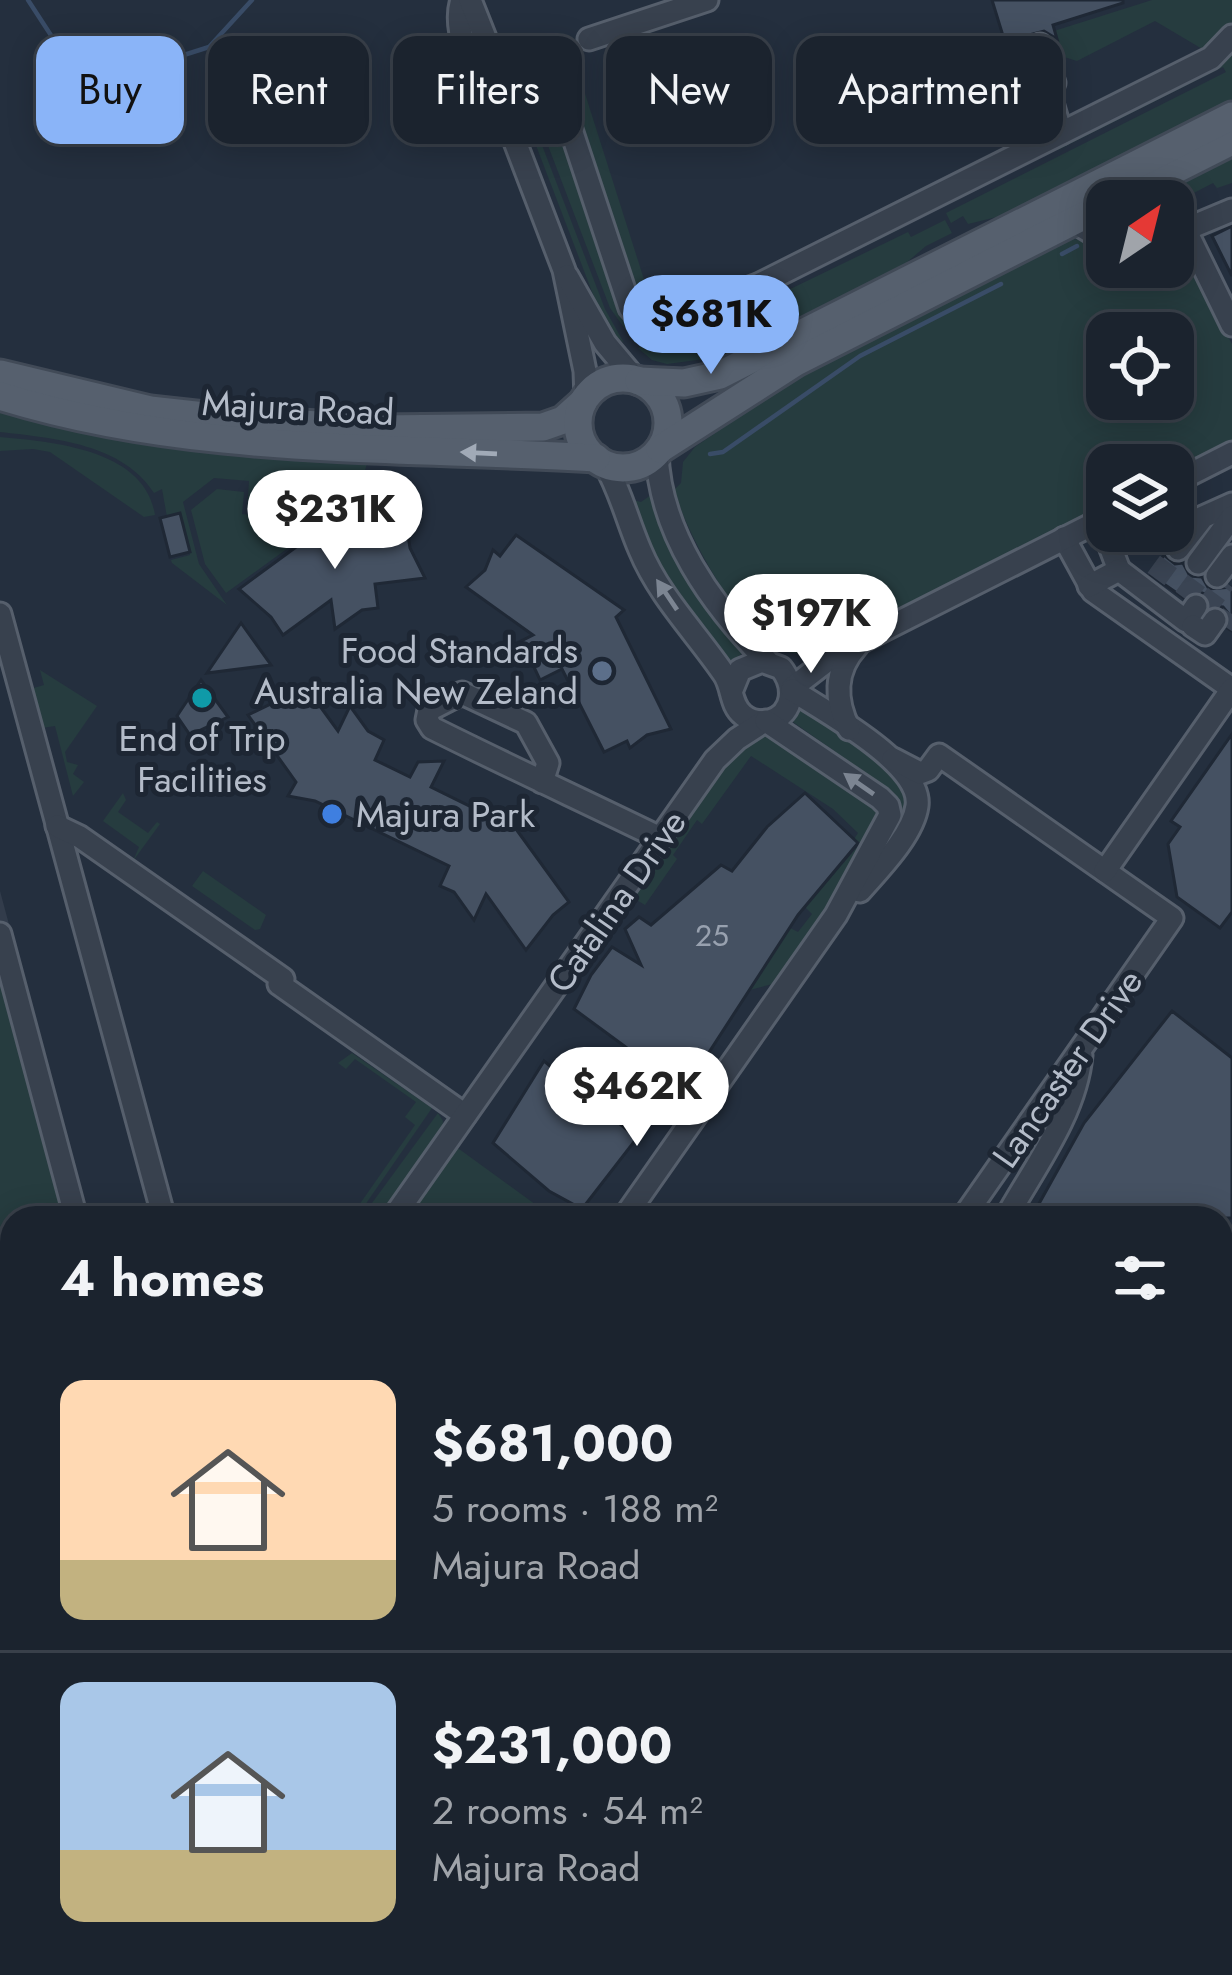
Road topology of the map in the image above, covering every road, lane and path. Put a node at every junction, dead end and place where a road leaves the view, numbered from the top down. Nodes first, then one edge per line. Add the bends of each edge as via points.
1 (707, 0) edge
2 (471, 3) edge
3 (463, 36) edge
4 (484, 36) edge
5 (1232, 36) edge
6 (589, 39) dead end
7 (1232, 116) edge
8 (1063, 132) edge
9 (1232, 141) edge
10 (516, 144) edge
11 (576, 144) edge
12 (1039, 144) edge
13 (1154, 180) edge
14 (1232, 210) edge
15 (1086, 214) edge
16 (1073, 221) junction
17 (1194, 226) edge
18 (1086, 229) edge
19 (1194, 258) edge
20 (564, 270) junction
21 (1232, 325) edge
22 (0, 374) edge
23 (638, 381) junction
24 (0, 396) edge
25 (585, 399) junction
26 (659, 450) junction
27 (1232, 453) edge
28 (600, 461) junction
29 (1194, 472) edge
30 (1232, 504) edge
31 (1232, 517) edge
32 (1086, 527) edge
33 (1232, 533) edge
34 (1064, 538) junction
35 (1114, 552) edge
36 (1232, 556) edge
37 (1206, 566) edge
38 (1119, 570) junction
39 (1089, 586) junction
40 (1183, 607) dead end
41 (0, 614) edge
42 (864, 640) junction
43 (836, 654) junction
44 (769, 662) junction
45 (792, 689) junction
46 (1232, 689) edge
47 (731, 693) junction
48 (764, 721) junction
49 (849, 730) junction
50 (893, 759) junction
51 (715, 760) junction
52 (542, 782) junction
53 (57, 826) junction
54 (660, 838) junction
55 (1105, 871) junction
56 (836, 915) junction
57 (0, 934) edge
58 (1082, 1048) junction
59 (465, 1115) junction
60 (73, 1206) edge
61 (161, 1206) edge
62 (401, 1206) edge
63 (632, 1206) edge
64 (971, 1206) edge
65 (1013, 1206) edge

1 - 6 street
2 - 3 street via 458,22
2 - 4 street
5 - 8 street via 1211,58
7 - 23 main road via 721,375
9 - 13 main road
10 - 20 street
11 - 12 street via 628,302 647,322 782,274
14 - 17 street
15 - 16 main road
16 - 18 street
16 - 26 main road via 796,362
19 - 21 street
20 - 23 street via 605,343
20 - 25 street
22 - 25 main road, Majura Road via 150,410 379,429 543,427
23 - 25 main road via 608,380
23 - 26 main road via 666,410
28 -> 24 main road, Majura Road via 210,440
25 - 28 main road via 579,432
26 - 28 main road via 633,467
26 - 44 street via 659,481 679,542
27 - 29 street
47 -> 28 street via 650,569
30 - 37 street via 1210,522
31 - 37 street
32 - 34 street
33 - 37 street
34 - 39 street
34 - 42 street
35 - 38 street
36 - 37 street
38 - 39 street
38 - 40 street
39 - 46 street
41 - 53 street
42 - 43 street
42 - 49 street via 839,677
43 - 44 street
43 - 45 street
44 - 45 street
44 - 47 street via 740,670
45 - 48 street via 784,712
45 - 49 street
46 - 55 street
47 - 48 street via 744,716
47 - 51 street, Catalina Drive
48 - 51 street, Catalina Drive
56 -> 48 street via 890,810
49 - 50 street
50 - 55 street via 920,772 939,755
50 - 56 street via 916,787 915,815
51 - 54 street, Catalina Drive
52 - 52 street via 432,728 430,708 462,693 526,723 548,763
52 - 54 street
53 - 59 street via 283,980 349,1033 354,1049
53 - 61 street
54 - 59 street, Catalina Drive
55 - 58 street, Lancaster Drive via 1172,918
56 - 63 street
57 - 60 street
58 - 64 street, Lancaster Drive
58 - 65 street via 1074,1093
59 - 62 street, Catalina Drive

